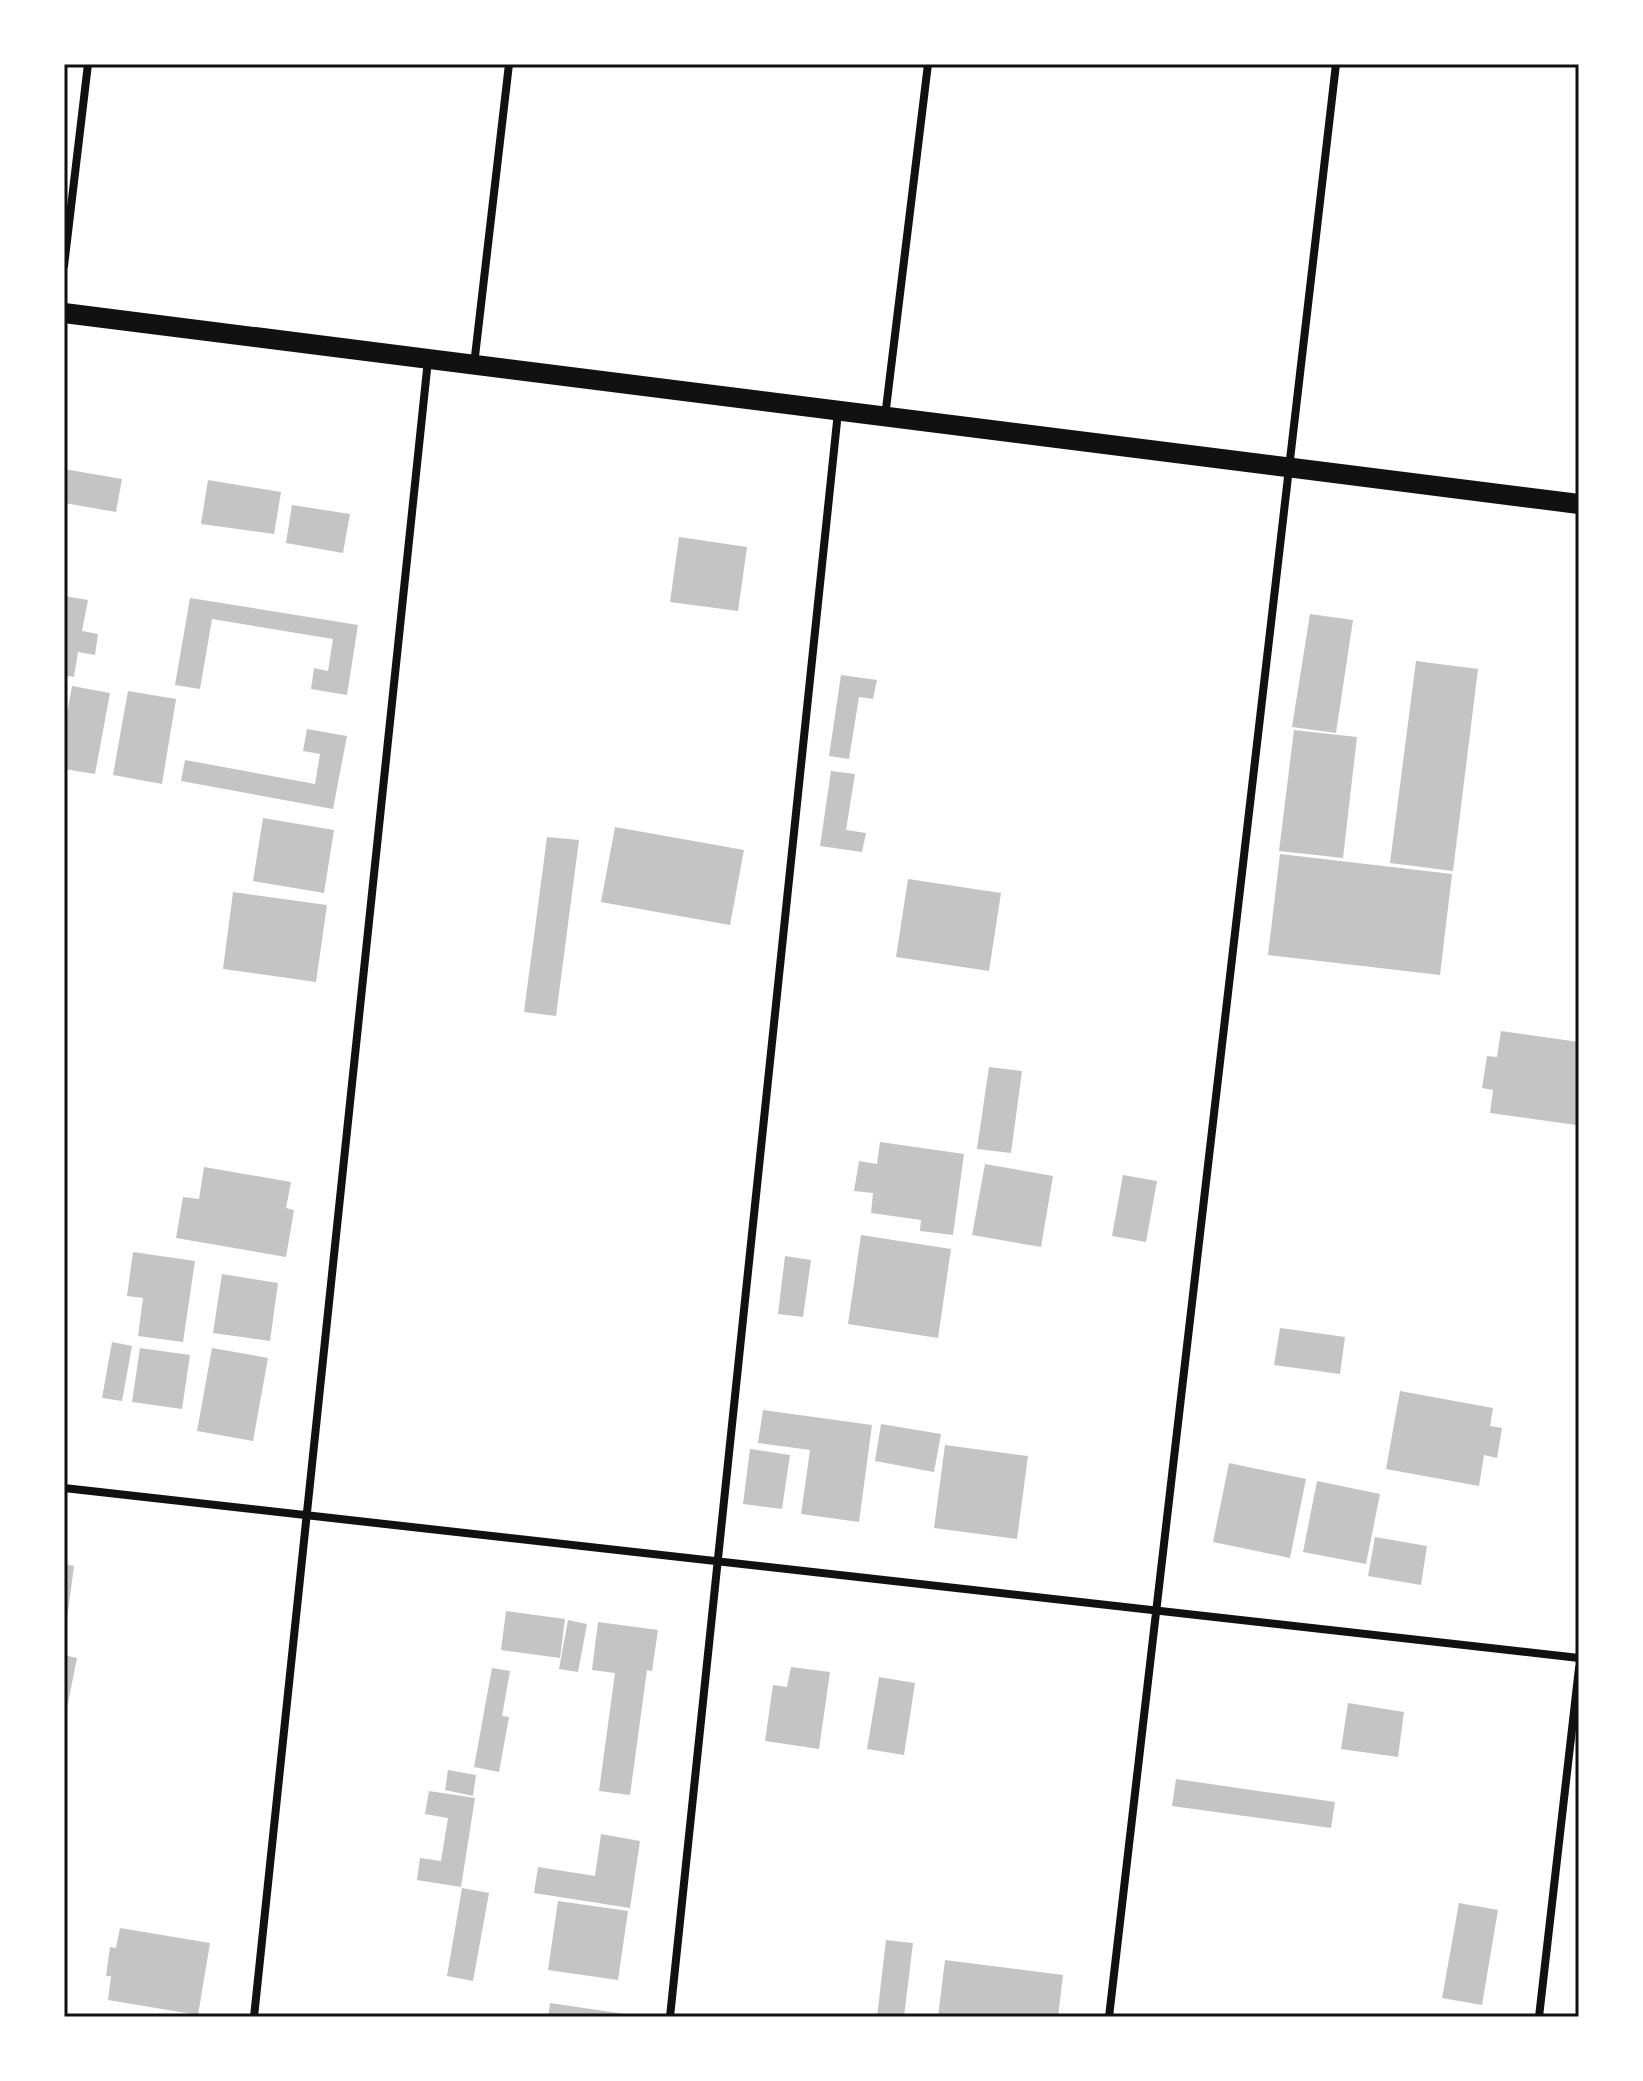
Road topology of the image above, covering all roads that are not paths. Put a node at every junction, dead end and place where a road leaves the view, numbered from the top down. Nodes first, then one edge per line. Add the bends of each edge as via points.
1 (88, 64) edge
2 (509, 64) edge
3 (928, 64) edge
4 (1336, 64) edge
5 (64, 266) edge
6 (64, 313) edge
7 (428, 360) junction
8 (474, 365) junction
9 (838, 411) junction
10 (885, 418) junction
11 (1288, 469) junction
12 (1579, 504) edge
13 (64, 1488) edge
14 (306, 1515) junction
15 (718, 1561) junction
16 (1156, 1610) junction
17 (1579, 1658) edge
18 (1579, 1668) edge
19 (254, 2017) edge
20 (670, 2017) edge
21 (1109, 2017) edge
22 (1539, 2017) edge

1 - 5 street
2 - 8 street
3 - 10 street
4 - 11 street
6 - 7 main road
7 - 8 main road
7 - 14 street
8 - 9 main road
9 - 10 main road
9 - 15 street
10 - 11 main road
11 - 12 main road
11 - 16 street
13 - 14 street
14 - 15 street
14 - 19 street
15 - 16 street
15 - 20 street
16 - 17 street
16 - 21 street
18 - 22 street

